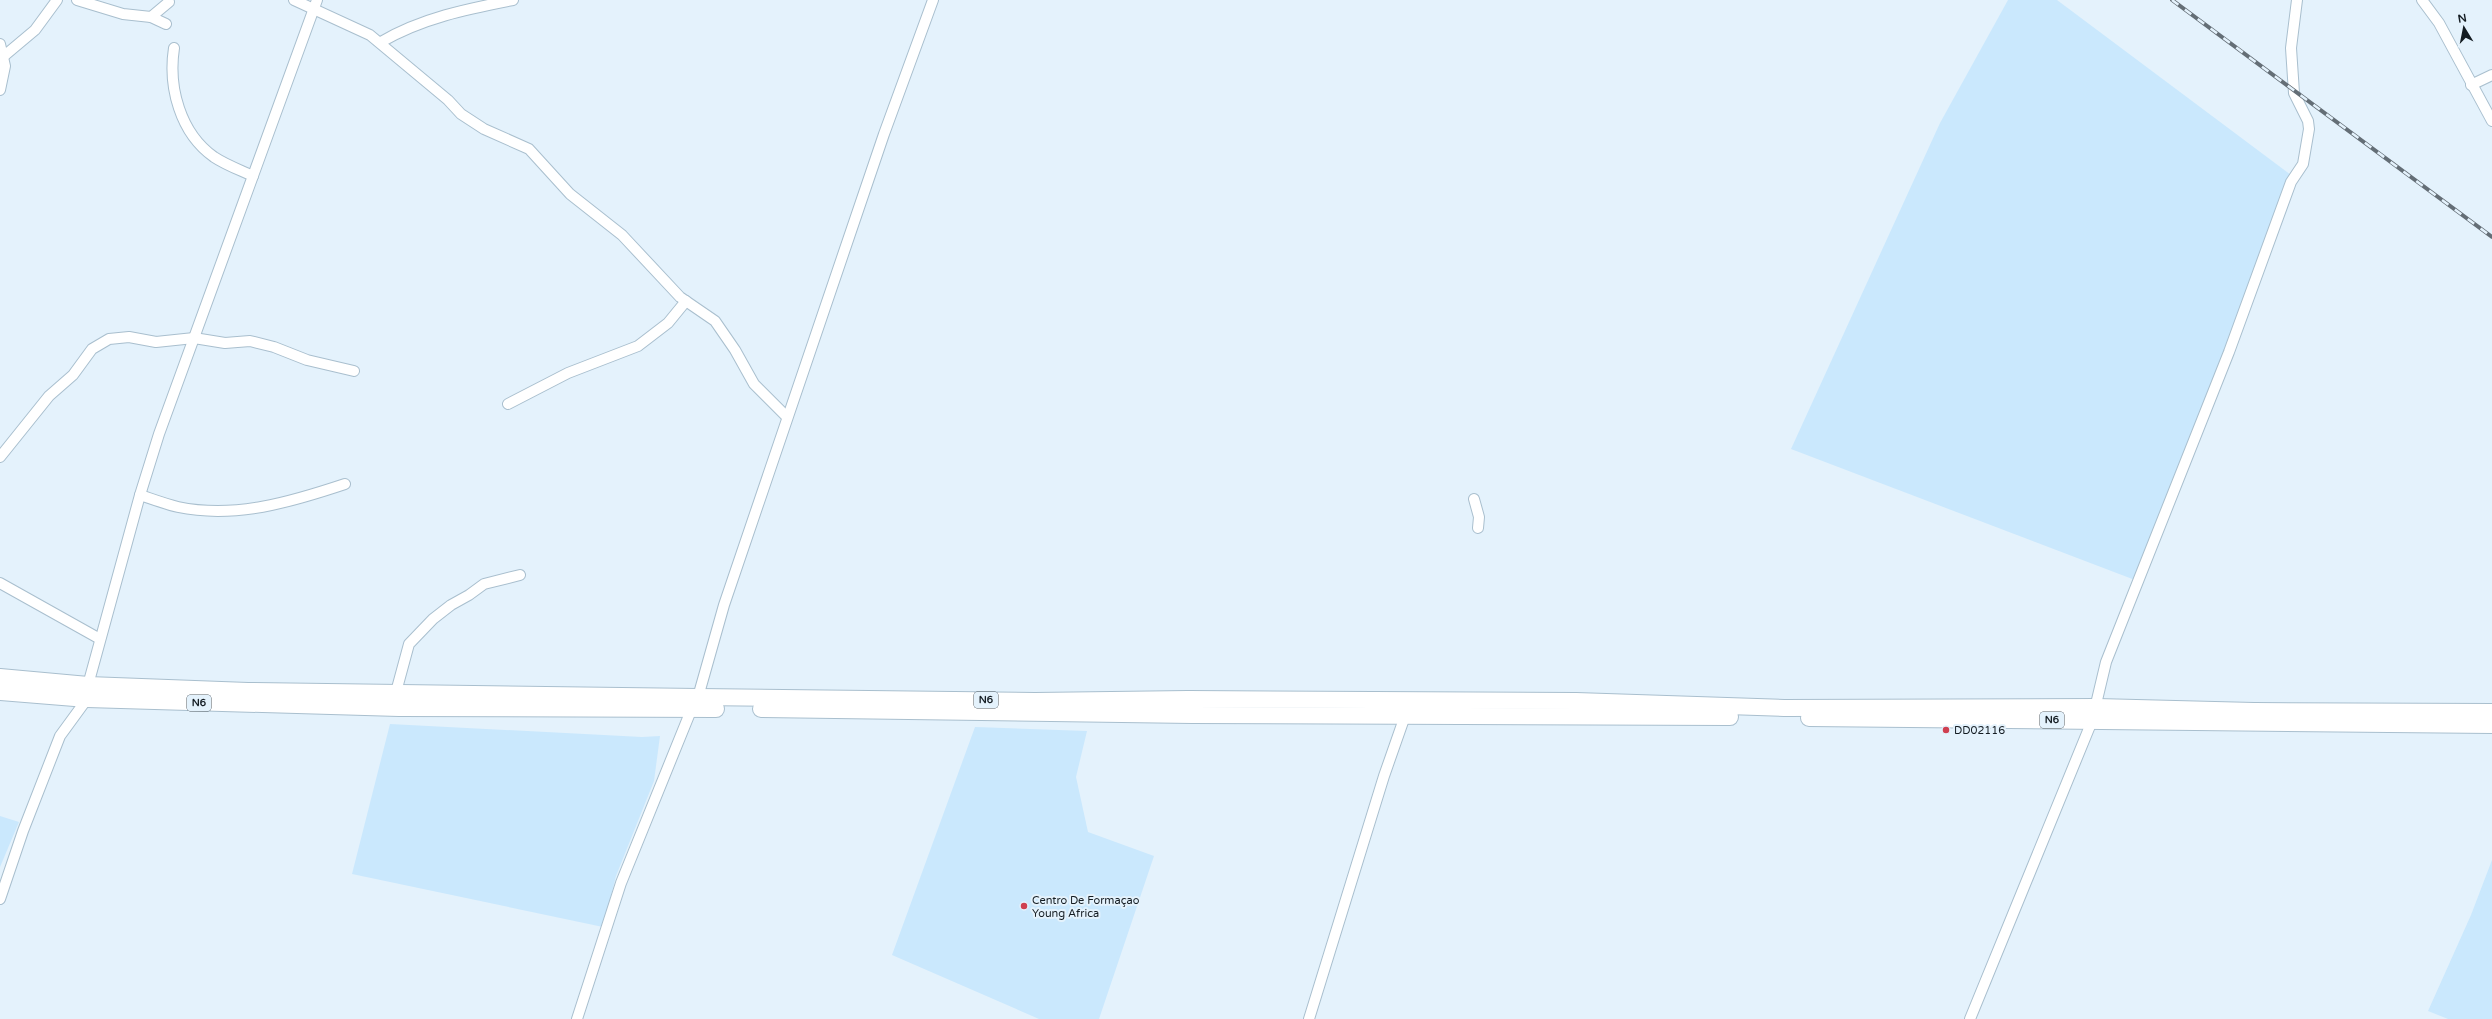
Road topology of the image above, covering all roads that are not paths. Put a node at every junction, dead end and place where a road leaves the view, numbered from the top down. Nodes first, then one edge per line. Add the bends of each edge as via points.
1 (57, 0) edge
2 (77, 0) edge
3 (294, 0) edge
4 (317, 0) edge
5 (513, 0) edge
6 (933, 0) edge
7 (2297, 0) edge
8 (2422, 0) edge
9 (169, 2) dead end
10 (314, 10) junction
11 (151, 17) junction
12 (166, 24) dead end
13 (382, 42) junction
14 (0, 44) edge
15 (174, 48) dead end
16 (2, 55) edge
17 (2492, 75) edge
18 (2472, 85) junction
19 (0, 90) edge
20 (2492, 121) edge
21 (253, 176) junction
22 (686, 301) junction
23 (194, 338) junction
24 (354, 371) dead end
25 (508, 404) dead end
26 (787, 417) junction
27 (0, 457) edge
28 (345, 484) dead end
29 (140, 495) junction
30 (1474, 499) dead end
31 (1478, 528) dead end
32 (520, 575) dead end
33 (0, 583) edge
34 (100, 639) junction
35 (0, 677) edge
36 (0, 692) edge
37 (88, 692) junction
38 (396, 692) junction
39 (695, 703) junction
40 (2492, 712) edge
41 (2094, 714) junction
42 (1405, 716) junction
43 (2492, 725) edge
44 (0, 899) edge
45 (577, 1019) edge
46 (1309, 1019) edge
47 (1970, 1019) edge

1 - 16 street via 35,30
2 - 11 street via 123,14
3 - 10 street
4 - 10 street
5 - 13 street via 418,23
6 - 26 street
7 - 41 street via 2291,48 2294,93 2308,121 2309,129 2303,164 2290,182 2229,352 2106,662
8 - 18 street via 2438,23
9 - 11 street
10 - 13 street
10 - 21 street
11 - 12 street
13 - 22 street via 461,114 484,129 530,149 570,194 622,235
14 - 16 street
15 - 21 street via 174,91 194,138 214,157
16 - 19 street via 5,66
17 - 18 street
18 - 20 street
21 - 23 street
22 - 25 street via 668,323 638,346 568,373
22 - 26 street via 715,321 754,384
23 - 24 street via 225,343 259,343 307,360
23 - 27 street via 156,342 121,337 99,344 73,376 48,396
23 - 29 street
26 - 39 street via 724,605
28 - 29 street via 291,502 221,511 178,507
29 - 34 street
30 - 31 street via 1479,517
32 - 38 street via 484,584 433,619 409,644
33 - 34 street
34 - 37 street
35 - 37 highway, N6
36 - 37 highway, N6
37 - 38 highway, N6
37 - 39 highway, N6 via 399,708
37 - 44 street via 60,736
38 - 39 highway, N6
39 - 41 highway, N6 via 1188,699 1576,701
39 - 42 highway, N6
39 - 45 street via 621,883
40 - 41 highway, N6 via 2254,711
41 - 42 highway, N6
41 - 43 highway, N6
41 - 47 street
42 - 46 street

